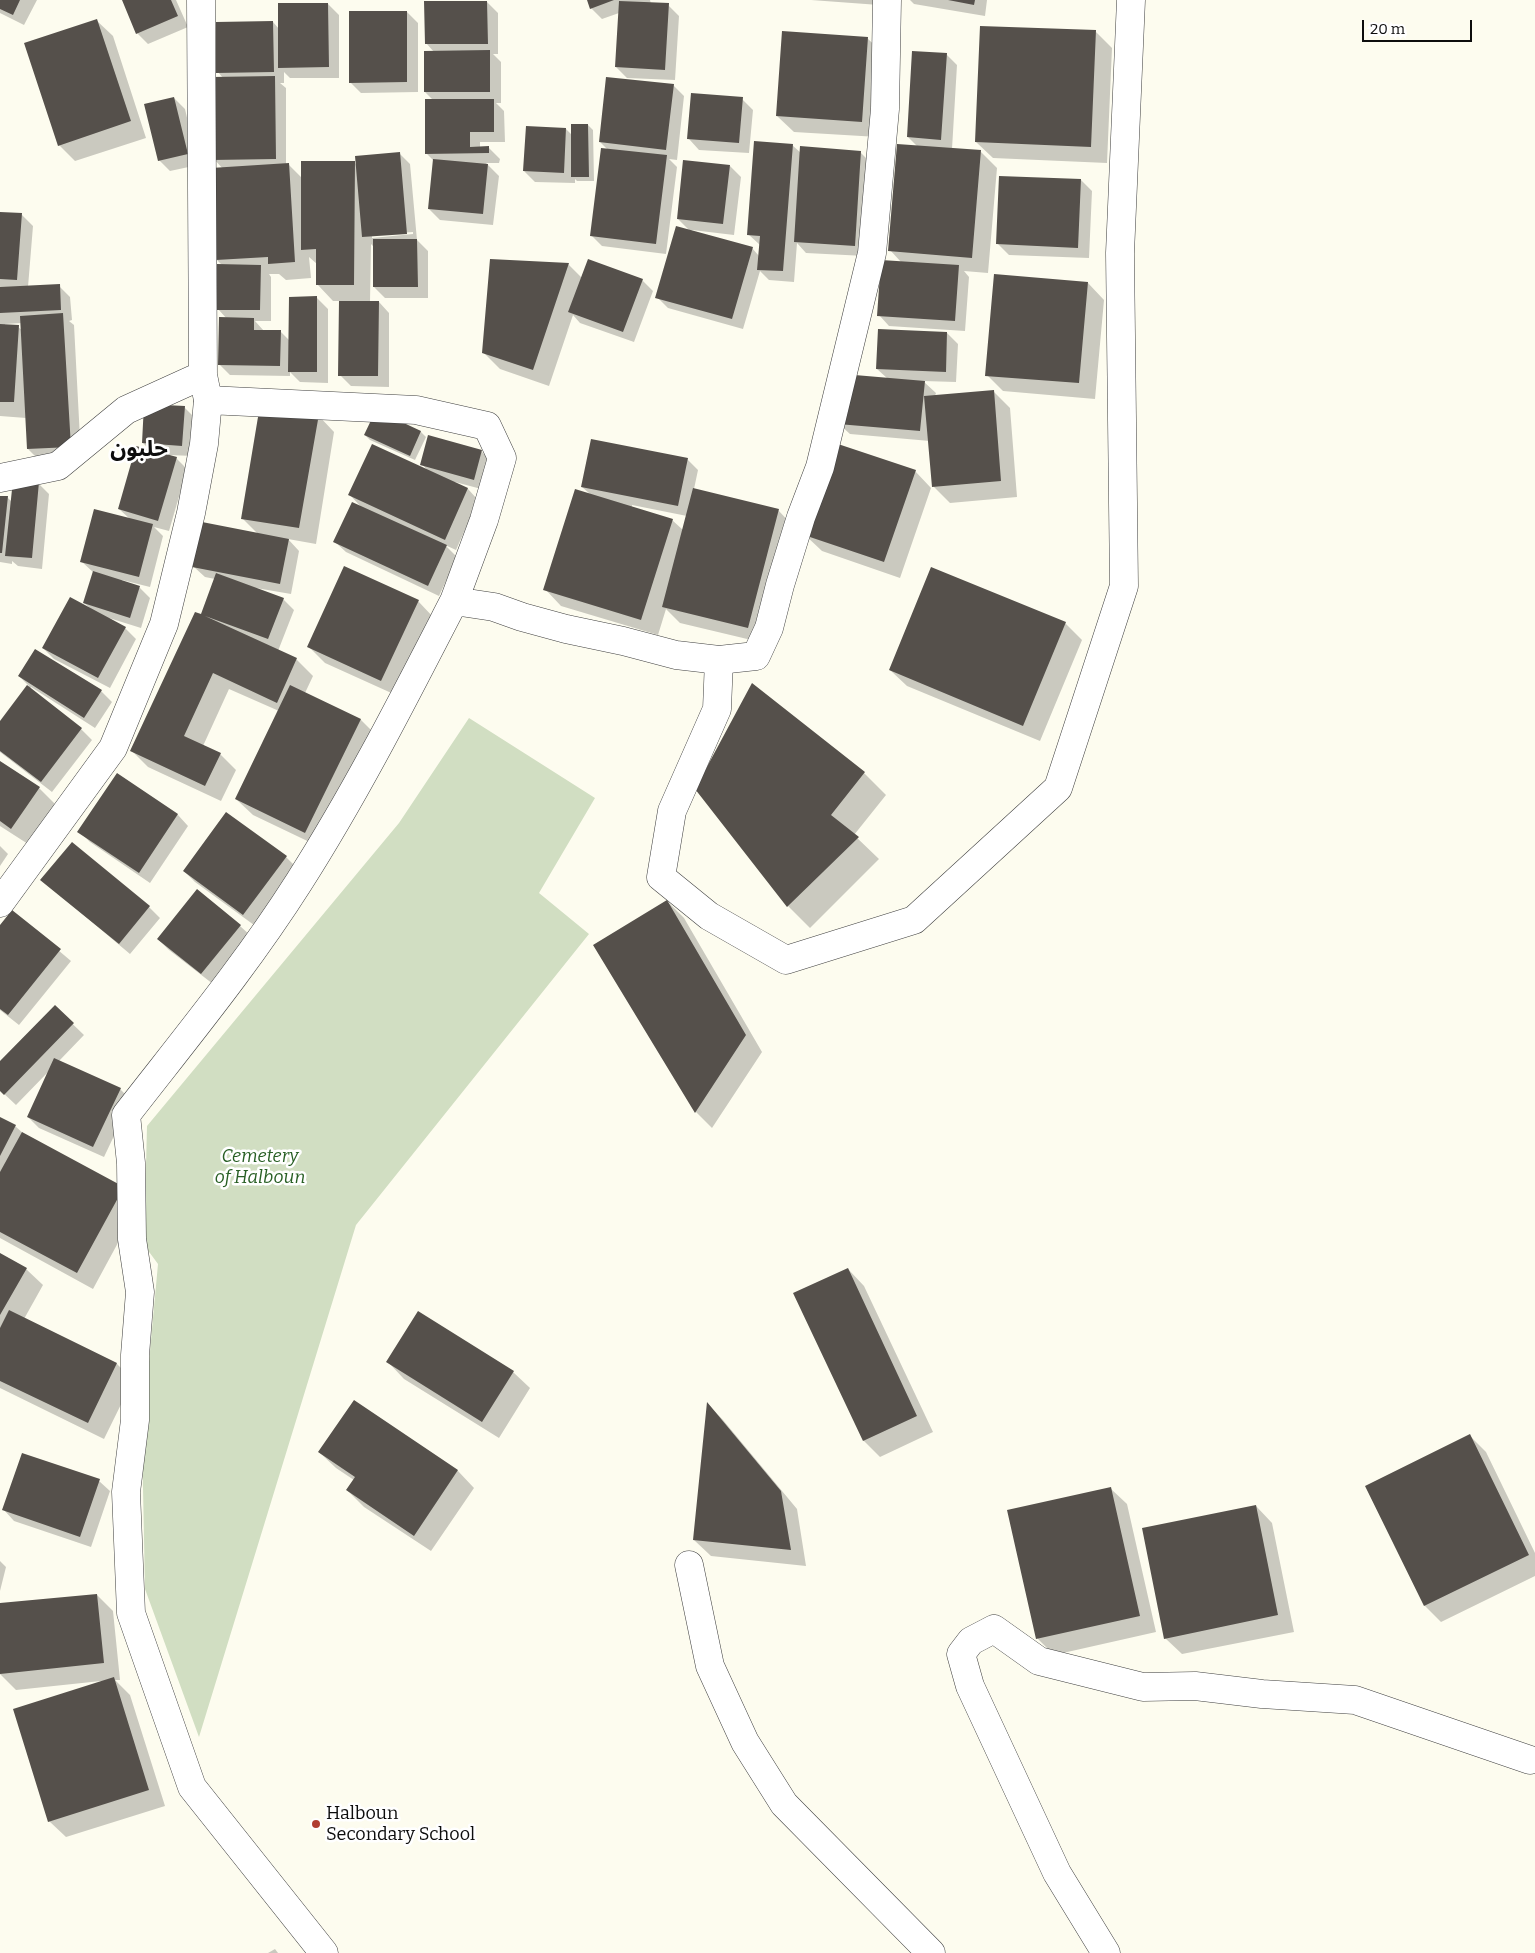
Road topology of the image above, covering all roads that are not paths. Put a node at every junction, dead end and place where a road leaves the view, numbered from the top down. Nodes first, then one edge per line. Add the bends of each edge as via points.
1 (200, 0) edge
2 (887, 0) edge
3 (1131, 0) edge
4 (205, 387) junction
5 (0, 478) edge
6 (454, 601) junction
7 (719, 660) junction
8 (0, 903) edge
9 (689, 1565) dead end
10 (1533, 1765) edge
11 (324, 1953) edge
12 (931, 1953) edge
13 (1106, 1953) edge

1 - 4 street
2 - 7 street via 885,109 872,253 820,467 801,517 769,628 756,656
3 - 7 street via 1120,254 1124,586 1058,788 914,920 786,960 709,916 661,877 672,811 717,709
4 - 5 street via 126,410 58,466
4 - 6 street via 416,410 487,426 502,458 484,520
4 - 8 street via 204,444 164,624 113,748
6 - 7 street via 494,607 566,629 676,655
6 - 11 street via 379,747 299,882 234,977 126,1115 131,1163 132,1239 140,1292 135,1355 135,1420 126,1492 131,1613 192,1787
9 - 12 street via 710,1666 745,1742 784,1804
10 - 13 street via 1355,1700 1195,1686 1143,1687 1038,1661 994,1629 971,1641 960,1654 970,1686 1057,1873

